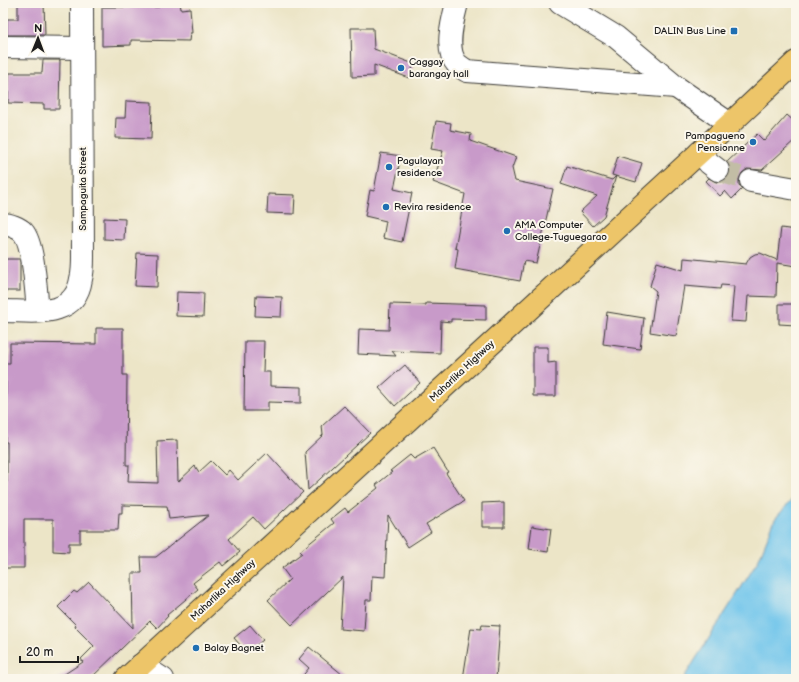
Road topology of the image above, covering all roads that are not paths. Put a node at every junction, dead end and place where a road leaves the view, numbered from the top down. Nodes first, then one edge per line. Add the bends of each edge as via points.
1 (82, 3) edge
2 (457, 3) edge
3 (560, 3) edge
4 (3, 48) edge
5 (82, 48) junction
6 (796, 62) edge
7 (676, 87) junction
8 (730, 124) junction
9 (700, 152) junction
10 (718, 170) tunnel mouth
11 (751, 181) tunnel mouth
12 (796, 189) edge
13 (3, 224) edge
14 (38, 311) junction
15 (3, 312) edge
16 (134, 672) edge
17 (163, 679) edge

1 - 5 street, Sampaguita Street
2 - 7 street via 451,49 457,64 467,71
3 - 7 street via 616,37
4 - 5 street
5 - 14 street, Sampaguita Street via 81,280 76,294 68,304 56,310
6 - 8 main road, Maharlika Highway
7 - 8 street
8 - 9 main road, Maharlika Highway
9 - 10 street
9 - 16 main road, Maharlika Highway
11 - 12 street
13 - 14 street via 22,232 30,244
14 - 15 street, Sampaguita Street
16 - 17 street

